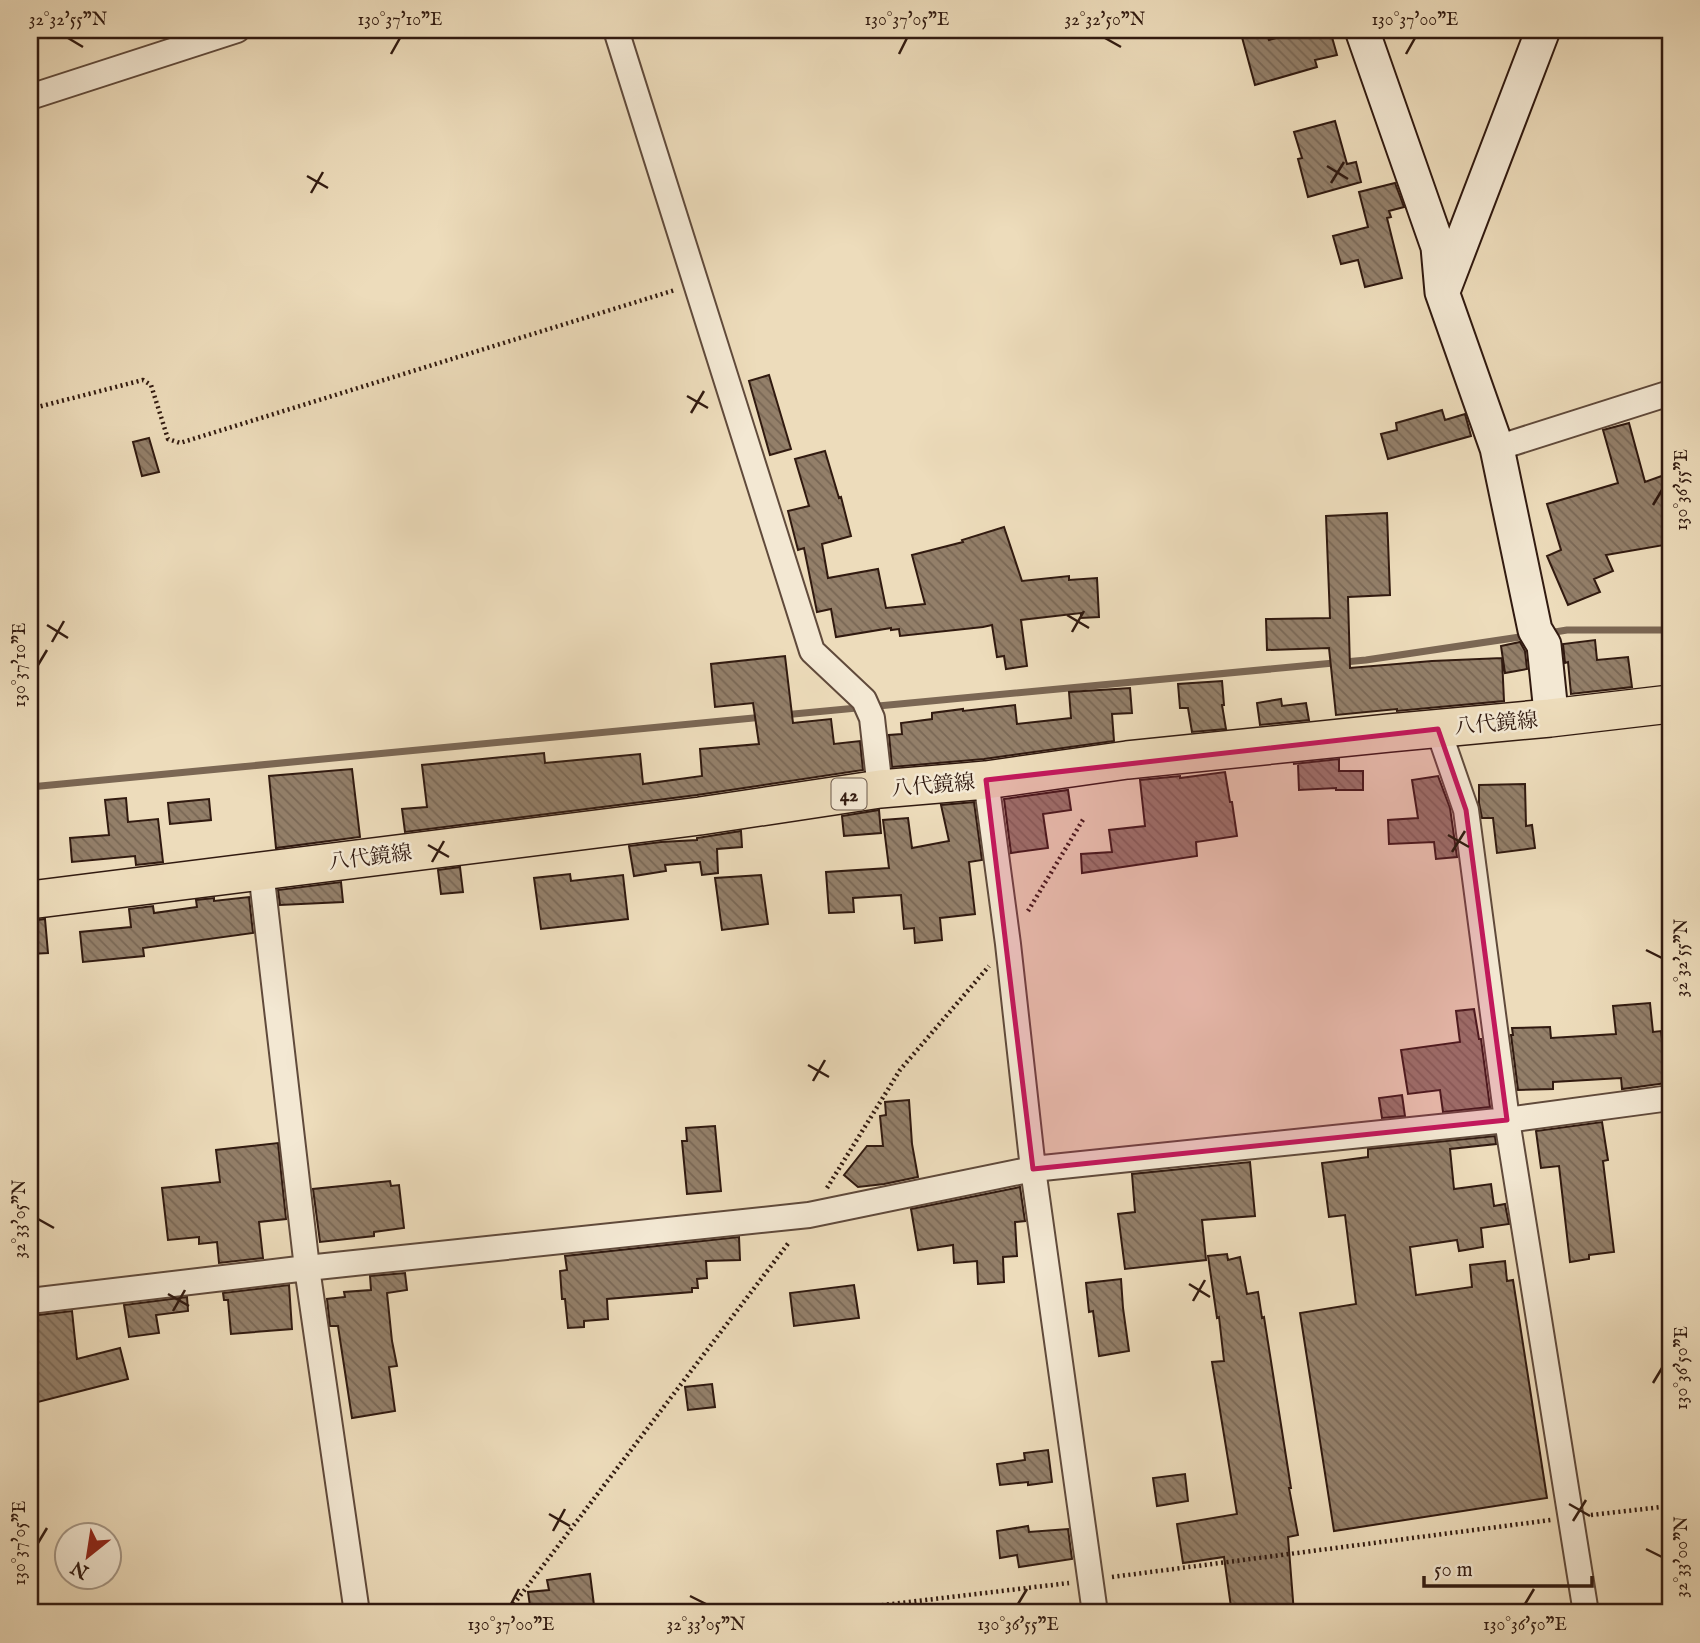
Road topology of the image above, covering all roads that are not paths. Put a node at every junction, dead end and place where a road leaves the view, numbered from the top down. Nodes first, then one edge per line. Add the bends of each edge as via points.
1 (237, 30) edge
2 (616, 30) edge
3 (1362, 30) edge
4 (1543, 30) edge
5 (30, 97) edge
6 (1442, 292) junction
7 (1670, 393) edge
8 (1497, 449) junction
9 (1670, 704) edge
10 (1550, 718) junction
11 (1438, 729) junction
12 (986, 780) junction
13 (880, 789) junction
14 (261, 871) junction
15 (30, 900) edge
16 (1670, 1098) edge
17 (1507, 1120) junction
18 (1033, 1169) junction
19 (307, 1268) junction
20 (30, 1301) edge
21 (357, 1613) edge
22 (1095, 1613) edge
23 (1586, 1613) edge

1 - 5 street
2 - 13 street via 812,651 868,709
3 - 6 street via 1438,247
4 - 6 street
6 - 8 street
7 - 8 street
8 - 10 street via 1539,638
9 - 10 main road, 八代鏡線 / 42
10 - 11 main road, 八代鏡線 / 42
11 - 12 main road, 八代鏡線 / 42 via 1127,760
11 - 17 street via 1466,810
12 - 13 main road, 八代鏡線 / 42
12 - 18 street
13 - 14 main road, 八代鏡線 / 42
14 - 15 main road, 八代鏡線 / 42
14 - 19 street
16 - 17 street
17 - 18 street
17 - 23 street
18 - 19 street via 809,1215
18 - 22 street
19 - 20 street
19 - 21 street

